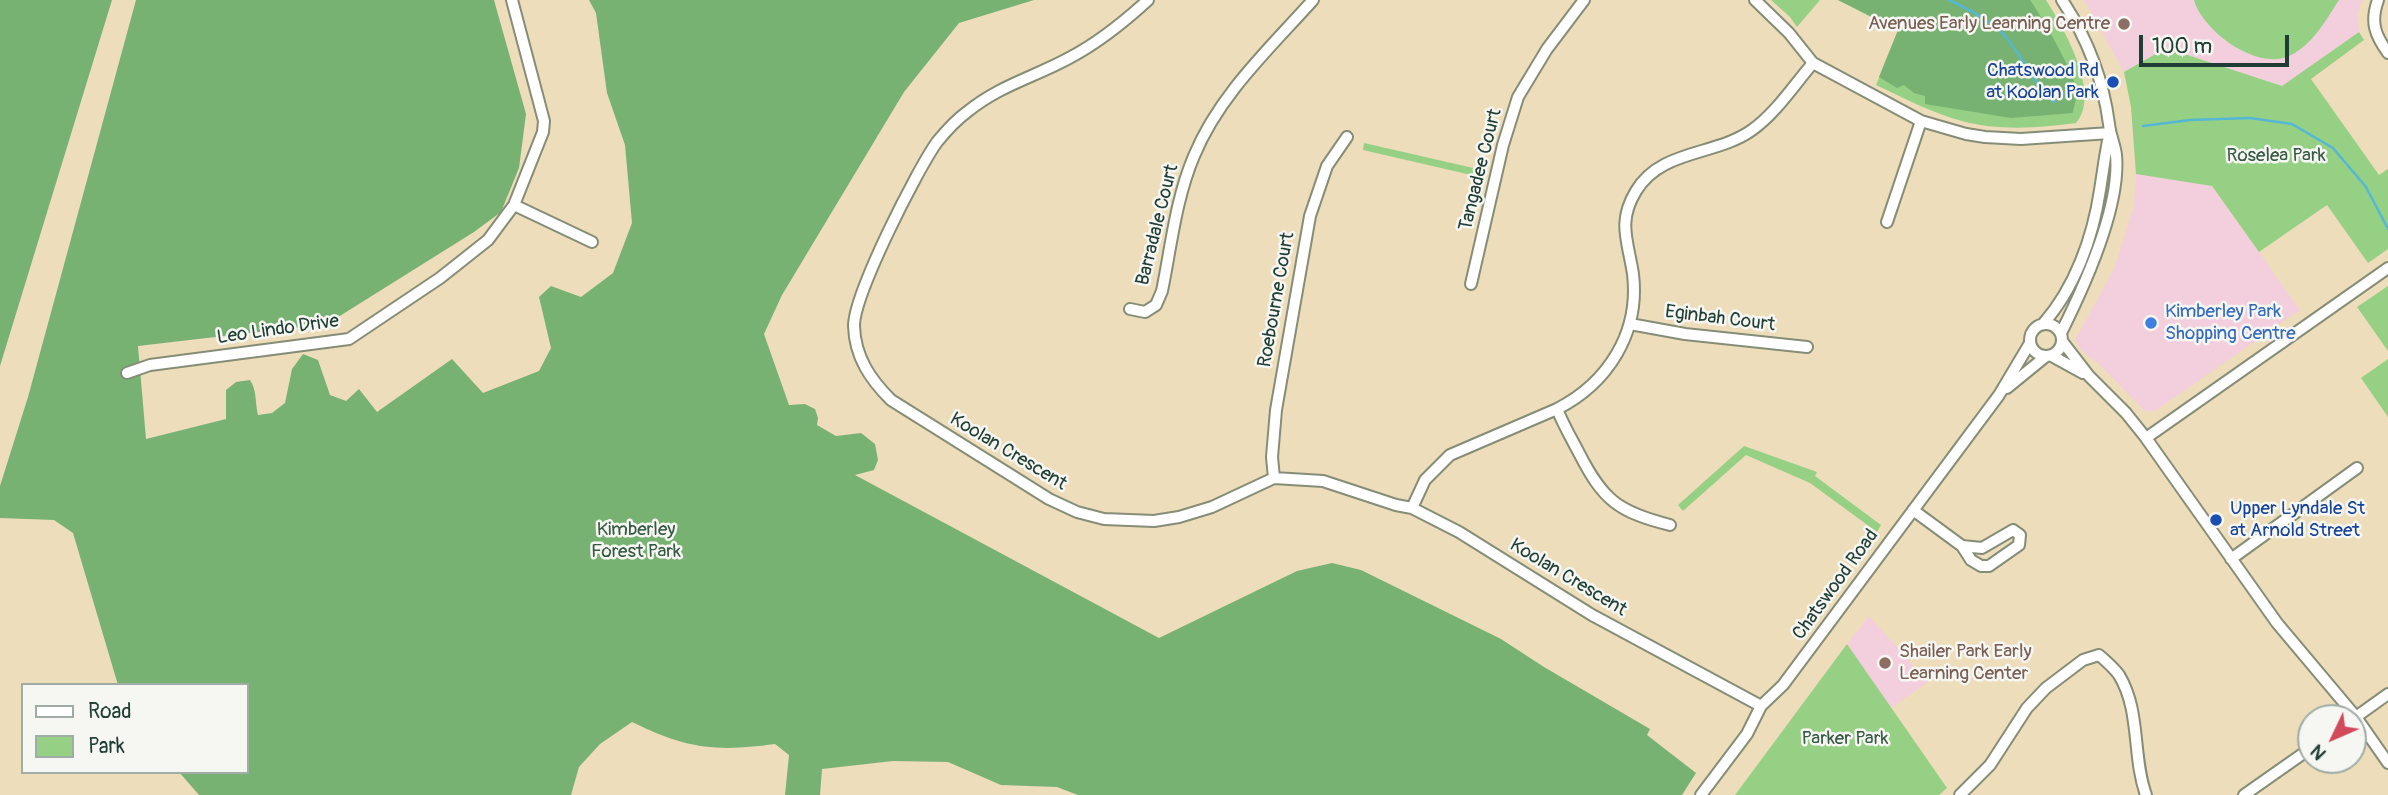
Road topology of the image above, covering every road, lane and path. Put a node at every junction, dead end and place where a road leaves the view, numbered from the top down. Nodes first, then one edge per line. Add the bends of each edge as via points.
1 (512, 0) edge
2 (1148, 0) edge
3 (1312, 0) edge
4 (1584, 0) edge
5 (1755, 0) edge
6 (2062, 0) edge
7 (2378, 0) edge
8 (2388, 53) edge
9 (1813, 63) junction
10 (1921, 121) junction
11 (2110, 134) junction
12 (1347, 137) dead end
13 (514, 205) junction
14 (2096, 209) junction
15 (2109, 211) junction
16 (1887, 222) dead end
17 (592, 242) dead end
18 (2388, 268) edge
19 (1471, 284) dead end
20 (1130, 309) dead end
21 (1630, 324) junction
22 (2043, 324) junction
23 (2062, 337) junction
24 (2030, 343) junction
25 (1807, 347) dead end
26 (2049, 356) junction
27 (127, 373) dead end
28 (2089, 376) junction
29 (1999, 395) junction
30 (1556, 409) junction
31 (2146, 438) junction
32 (2357, 468) dead end
33 (1274, 478) junction
34 (1412, 508) junction
35 (1913, 510) junction
36 (1670, 525) dead end
37 (1962, 546) junction
38 (2231, 559) junction
39 (2388, 694) edge
40 (2343, 704) edge
41 (1761, 706) junction
42 (2367, 709) edge
43 (2367, 735) edge
44 (2297, 758) edge
45 (2388, 763) edge
46 (1701, 795) edge
47 (1960, 795) edge
48 (2146, 795) edge
49 (2244, 795) edge

1 - 13 street, Leo Lindo Drive via 544,121 540,144
2 - 33 street, Koolan Crescent via 1091,46 992,93 938,141 866,283 855,311 857,347 863,366 891,400 1077,512 1129,522 1179,517
3 - 20 street, Barradale Court via 1237,85 1206,129 1184,187 1162,291 1156,305 1144,312
4 - 19 street, Tangadee Court via 1518,97
5 - 9 street
6 - 11 street via 2094,58
7 - 8 street via 2374,29
9 - 10 street
9 - 21 street via 1752,131 1667,162 1643,180 1626,212 1624,231 1633,274
10 - 11 street via 1985,137
10 - 16 street
11 - 14 street
11 - 15 street via 2116,156
12 - 33 street, Roebourne Court via 1327,166 1310,216 1276,410
13 - 17 street
13 - 27 street, Leo Lindo Drive via 488,240 471,254 349,338 149,365
14 - 15 street
14 - 22 street via 2074,276
15 - 23 street
18 - 31 street
21 - 25 street, Eginbah Court
21 - 30 street via 1609,368 1585,392
22 - 23 street via 2054,326
22 - 24 street via 2031,333
23 - 26 street via 2059,350
23 - 28 street
24 - 26 street via 2035,352
24 - 29 street, Chatswood Road
26 - 28 street
26 - 29 street, Chatswood Road
28 - 31 street
29 - 35 street, Chatswood Road
30 - 34 street via 1450,455 1426,480
30 - 36 street via 1599,489 1643,518
31 - 38 street
32 - 38 street
33 - 34 street, Koolan Crescent via 1324,481
34 - 41 street, Koolan Crescent via 1460,532 1592,615
35 - 37 street
35 - 41 street, Chatswood Road via 1783,685
37 - 37 street via 1982,548 2012,530 2021,541 1986,568 1971,559
38 - 40 street
39 - 42 street
41 - 46 street, Chatswood Road via 1747,734
43 - 45 street
44 - 49 street
47 - 48 street via 1990,765 2027,708 2046,688 2084,660 2099,655 2117,672 2127,691 2139,777

